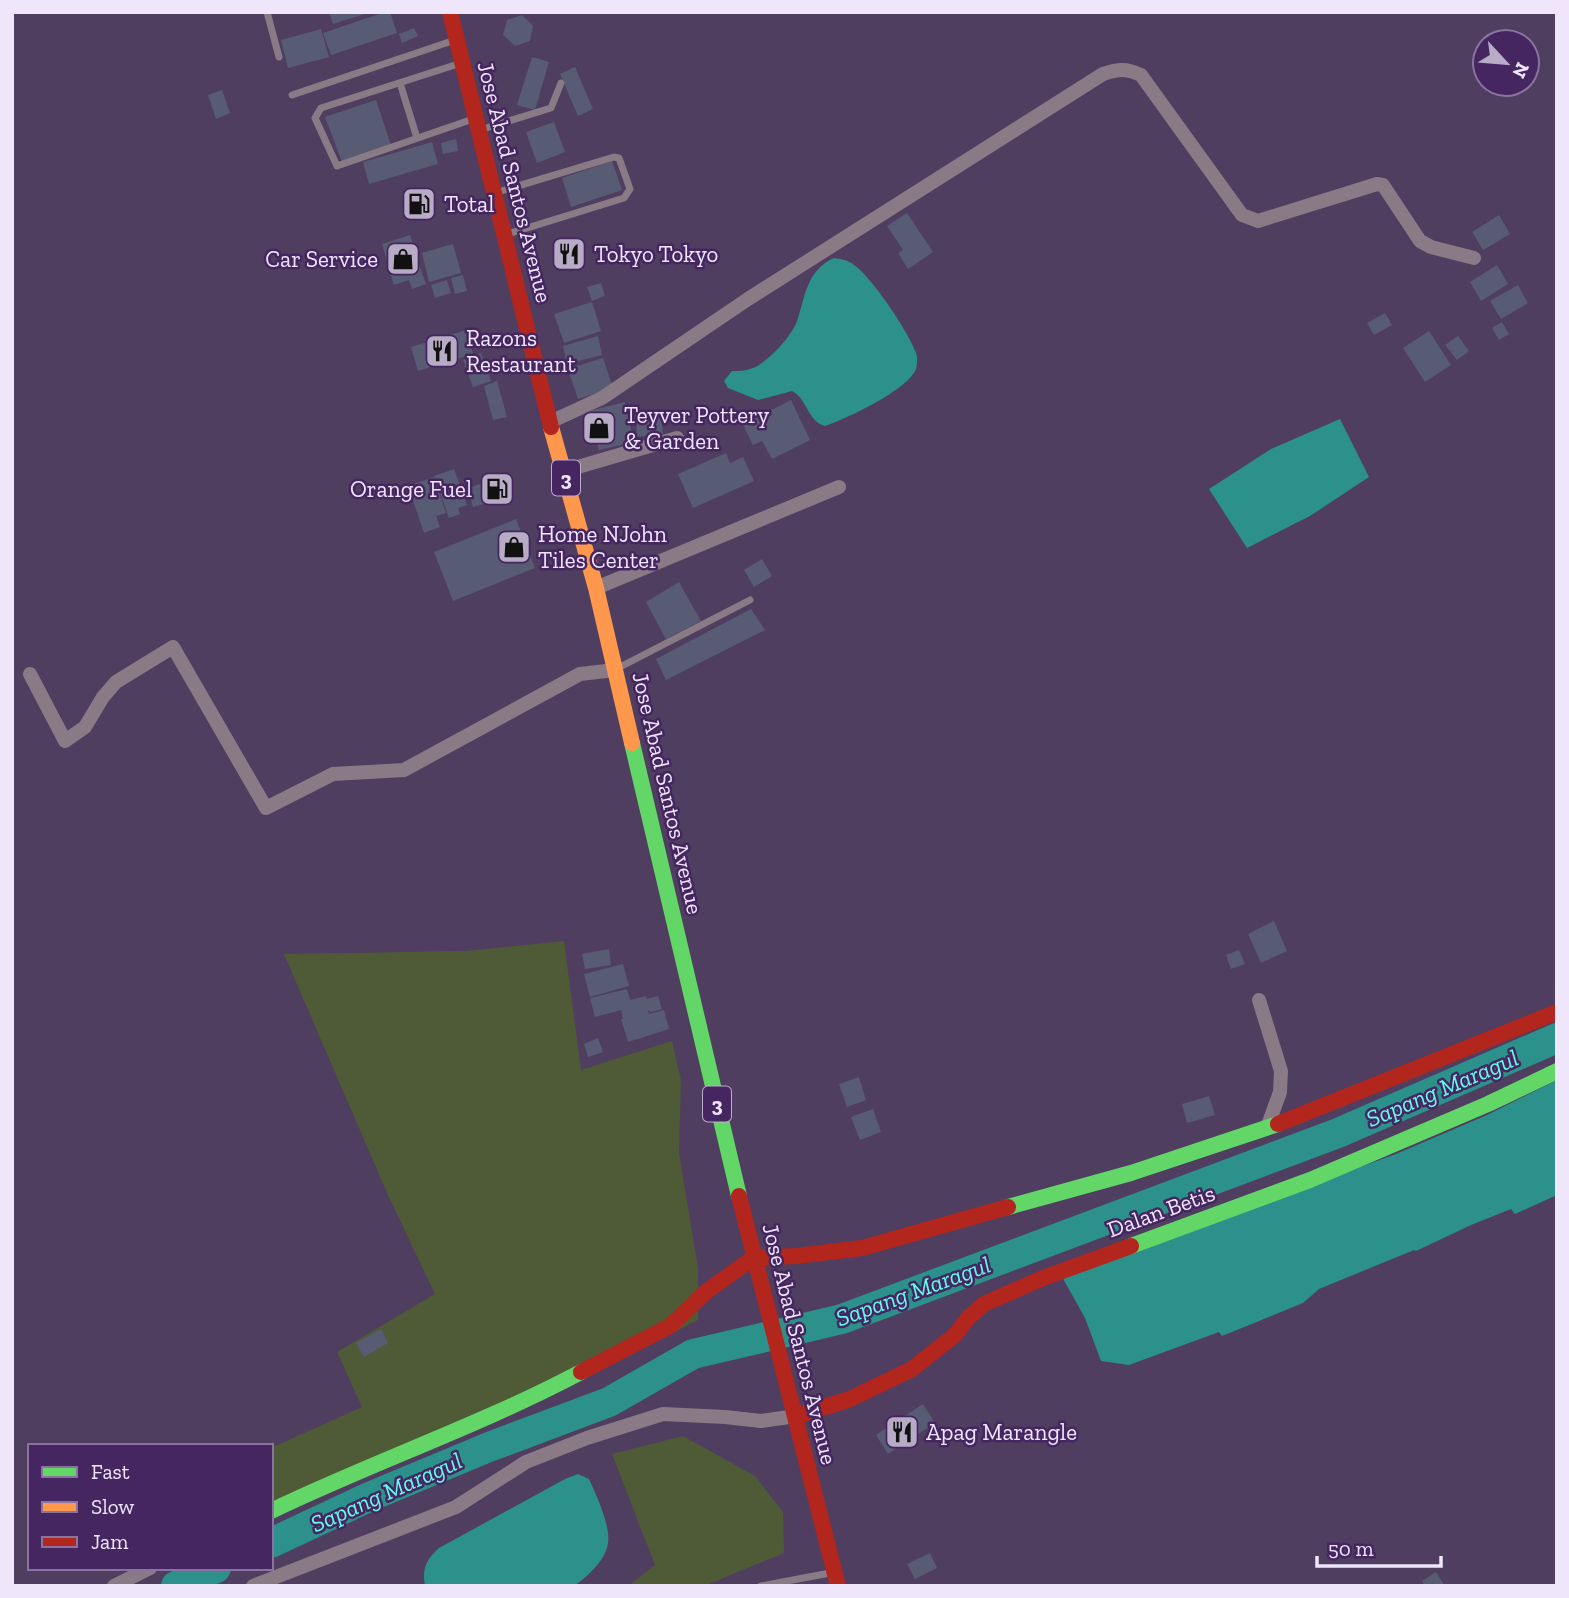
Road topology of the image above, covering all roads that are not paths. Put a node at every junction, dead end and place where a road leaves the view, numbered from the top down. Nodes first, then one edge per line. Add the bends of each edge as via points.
1 (267, 12) edge
2 (450, 12) edge
3 (456, 39) junction
4 (279, 57) dead end
5 (462, 63) junction
6 (400, 83) junction
7 (561, 83) dead end
8 (292, 95) dead end
9 (477, 124) junction
10 (416, 138) junction
11 (494, 194) junction
12 (504, 236) junction
13 (1474, 258) dead end
14 (550, 422) junction
15 (677, 438) dead end
16 (564, 471) junction
17 (839, 487) dead end
18 (596, 588) junction
19 (750, 600) dead end
20 (615, 670) junction
21 (30, 674) dead end
22 (1259, 1000) dead end
23 (1557, 1012) edge
24 (1557, 1071) edge
25 (1268, 1128) junction
26 (754, 1261) junction
27 (796, 1416) junction
28 (273, 1510) edge
29 (146, 1570) edge
30 (836, 1579) edge
31 (114, 1586) edge
32 (253, 1586) edge
33 (761, 1586) edge

1 - 4 lane
2 - 3 main road, Jose Abad Santos Avenue / 3
3 - 5 main road, Jose Abad Santos Avenue / 3
3 - 8 lane
5 - 6 lane
5 - 9 main road, Jose Abad Santos Avenue / 3
6 - 10 lane
6 - 10 lane via 321,108 316,118 337,166
7 - 9 lane via 551,108
9 - 10 lane
9 - 11 main road, Jose Abad Santos Avenue / 3
11 - 12 main road, Jose Abad Santos Avenue / 3
11 - 12 lane via 614,157 622,162 630,189 625,198
12 - 14 main road, Jose Abad Santos Avenue / 3
13 - 14 street via 1420,241 1383,185 1250,220 1140,75 1119,69 1103,74 760,291 602,398
14 - 16 main road, Jose Abad Santos Avenue / 3
15 - 16 street
16 - 18 main road, Jose Abad Santos Avenue / 3
17 - 18 street
18 - 20 main road, Jose Abad Santos Avenue / 3
19 - 20 lane
20 - 21 street via 580,674 404,770 333,774 266,808 173,648 116,682 85,727 65,741
20 - 26 main road, Jose Abad Santos Avenue / 3
22 - 25 street via 1282,1072
23 - 25 main road
24 - 27 main road, Dalan Betis via 1310,1181 1019,1288 984,1304 955,1335 912,1369 850,1399
25 - 26 main road via 1130,1173 862,1248
26 - 27 main road, Jose Abad Santos Avenue / 3
26 - 28 main road via 707,1291 670,1326 526,1401
27 - 30 main road, Jose Abad Santos Avenue / 3
27 - 32 street via 761,1421 663,1415 587,1438 526,1462 456,1507
29 - 31 street
30 - 33 lane

